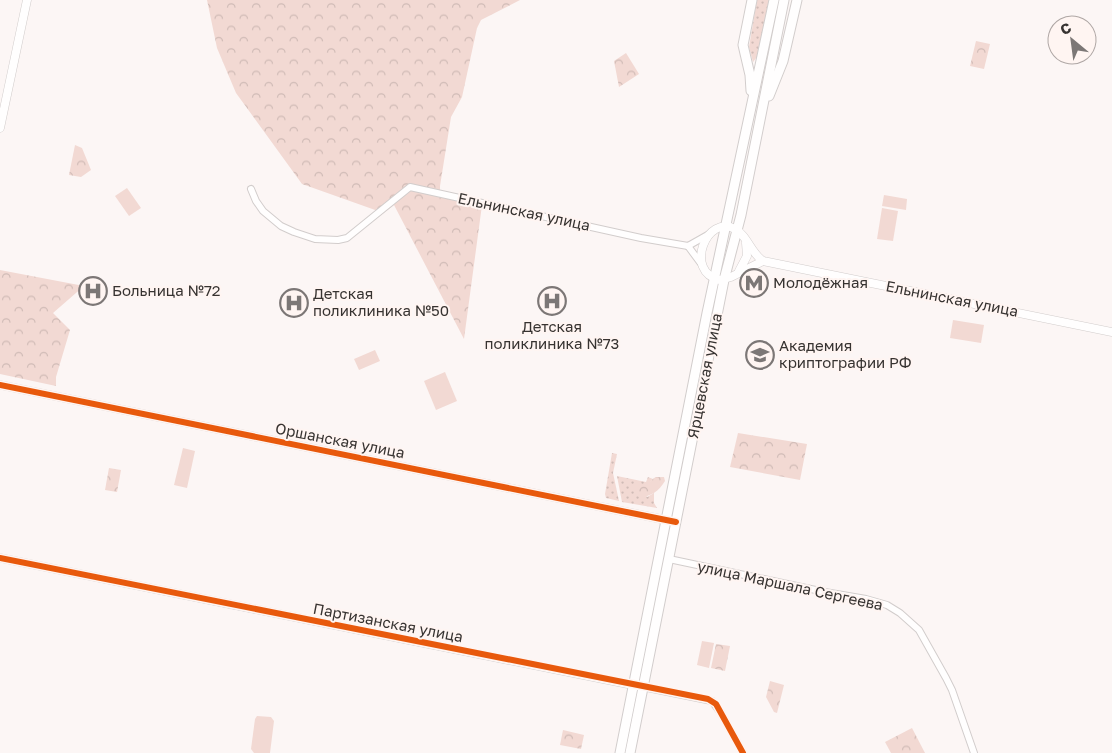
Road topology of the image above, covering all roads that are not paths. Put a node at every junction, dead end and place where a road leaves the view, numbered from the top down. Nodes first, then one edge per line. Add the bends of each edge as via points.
1 (27, 0) edge
2 (752, 0) edge
3 (774, 0) edge
4 (784, 0) edge
5 (797, 0) edge
6 (750, 112) junction
7 (760, 122) junction
8 (0, 128) edge
9 (738, 166) junction
10 (751, 168) junction
11 (251, 189) dead end
12 (725, 226) junction
13 (738, 230) junction
14 (711, 233) junction
15 (745, 240) junction
16 (688, 246) junction
17 (763, 261) junction
18 (704, 267) junction
19 (738, 273) junction
20 (714, 279) junction
21 (724, 280) junction
22 (1112, 332) edge
23 (0, 385) edge
24 (666, 520) junction
25 (676, 522) junction
26 (0, 558) edge
27 (669, 559) junction
28 (638, 686) junction
29 (620, 753) edge
30 (630, 753) edge
31 (742, 753) edge
32 (974, 753) edge

1 - 8 street
2 - 6 main road via 743,45 751,85
3 - 6 main road, Ярцевская улица
4 - 7 main road, Ярцевская улица
5 - 7 main road via 783,61
6 - 9 main road, Ярцевская улица
7 - 10 main road, Ярцевская улица
9 - 10 main road via 743,172
9 - 12 main road, Ярцевская улица
10 - 13 main road, Ярцевская улица
11 - 16 street, Ельнинская улица via 259,206 272,220 315,239 347,238 410,187
12 - 13 street
12 - 14 street
12 - 20 main road, Ярцевская улица
13 - 15 street
13 - 21 main road, Ярцевская улица
14 - 16 street
14 - 18 street via 701,250
15 - 17 street
15 - 19 street via 747,256
16 - 18 street
17 - 19 street
17 - 22 street, Ельнинская улица
18 - 20 street
19 - 21 street
20 - 21 street
20 - 24 main road, Ярцевская улица
21 - 25 main road, Ярцевская улица
23 - 24 street, Оршанская улица
24 - 25 street, Оршанская улица
24 - 28 main road, Ярцевская улица
25 - 27 main road, Ярцевская улица
26 - 28 street, Партизанская улица
27 - 28 main road, Ярцевская улица
27 - 32 street, улица Маршала Сергеева via 866,599 900,613 919,630 946,678
28 - 29 main road, Ярцевская улица
28 - 30 main road, Ярцевская улица
28 - 31 street, Партизанская улица via 712,701

